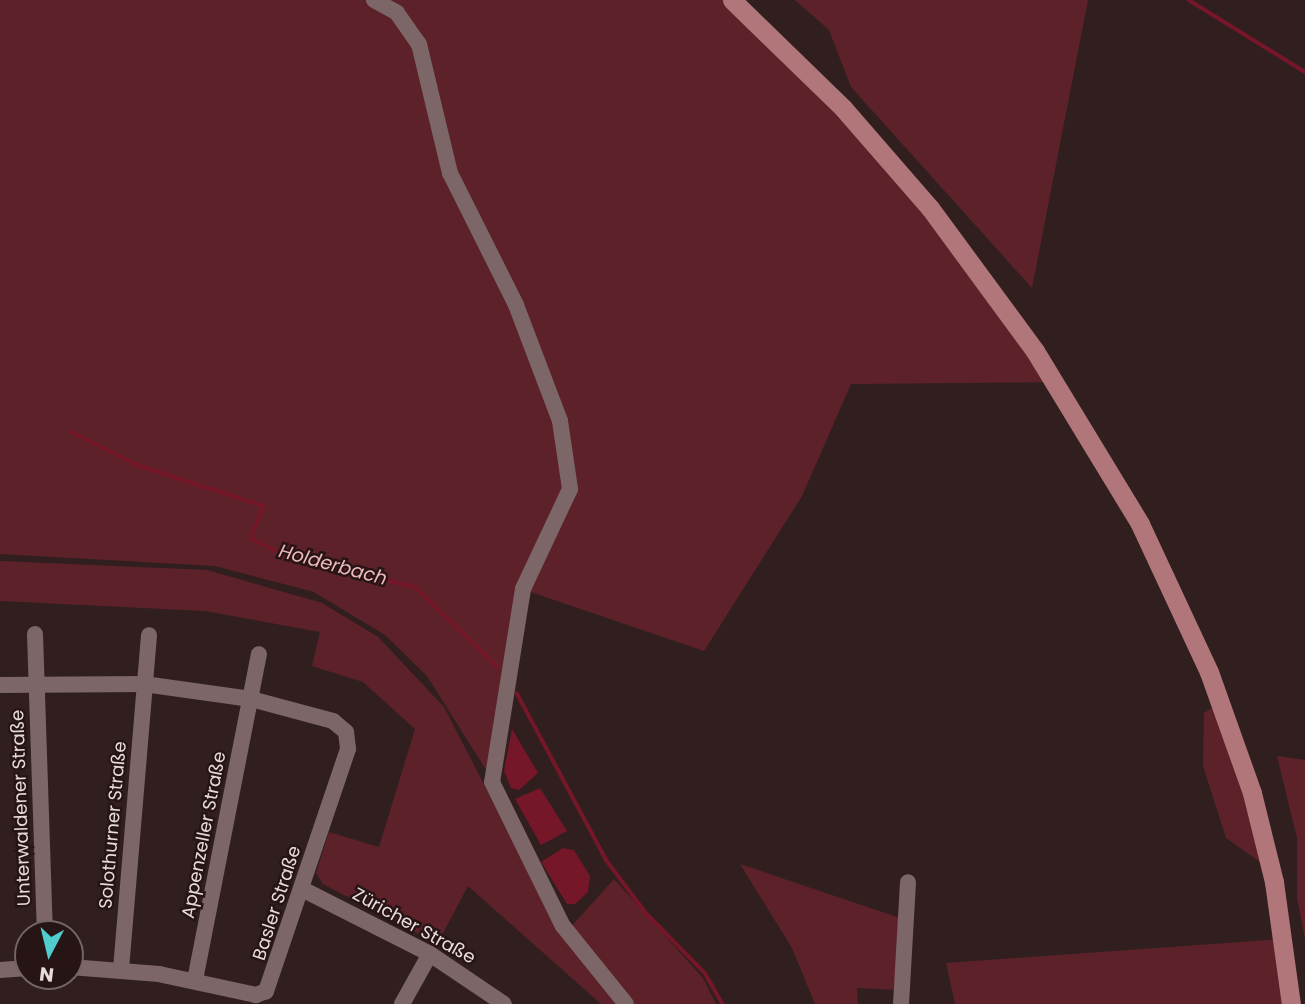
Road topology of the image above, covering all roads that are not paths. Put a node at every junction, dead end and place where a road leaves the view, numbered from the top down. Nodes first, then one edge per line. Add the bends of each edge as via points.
1 (374, 0) edge
2 (732, 0) edge
3 (35, 634) dead end
4 (149, 635) dead end
5 (259, 654) dead end
6 (36, 681) junction
7 (144, 684) junction
8 (0, 685) edge
9 (251, 699) junction
10 (908, 882) dead end
11 (302, 889) junction
12 (45, 920) edge
13 (430, 954) junction
14 (84, 968) edge
15 (121, 969) junction
16 (195, 979) junction
17 (499, 1003) edge
18 (402, 1004) edge
19 (626, 1004) edge
20 (901, 1004) edge
21 (1291, 1004) edge

1 - 19 street via 397,13 419,44 450,173 516,304 560,421 570,488 523,589 492,782 563,926
2 - 21 main road via 843,108 930,208 1035,351 1140,524 1209,672 1252,793 1274,883
3 - 6 street
4 - 7 street
5 - 9 street
6 - 7 street, Basler Straße
6 - 8 street, Basler Straße
6 - 12 street, Unterwaldener Straße
7 - 9 street, Basler Straße
7 - 15 street, Solothurner Straße
9 - 11 street, Basler Straße via 333,721 346,732 348,748
9 - 16 street, Appenzeller Straße
10 - 20 street
11 - 13 street, Züricher Straße
11 - 16 street, Basler Straße via 266,991 256,995
13 - 17 street, Züricher Straße
13 - 18 street
14 - 15 street, Basler Straße
15 - 16 street, Basler Straße

